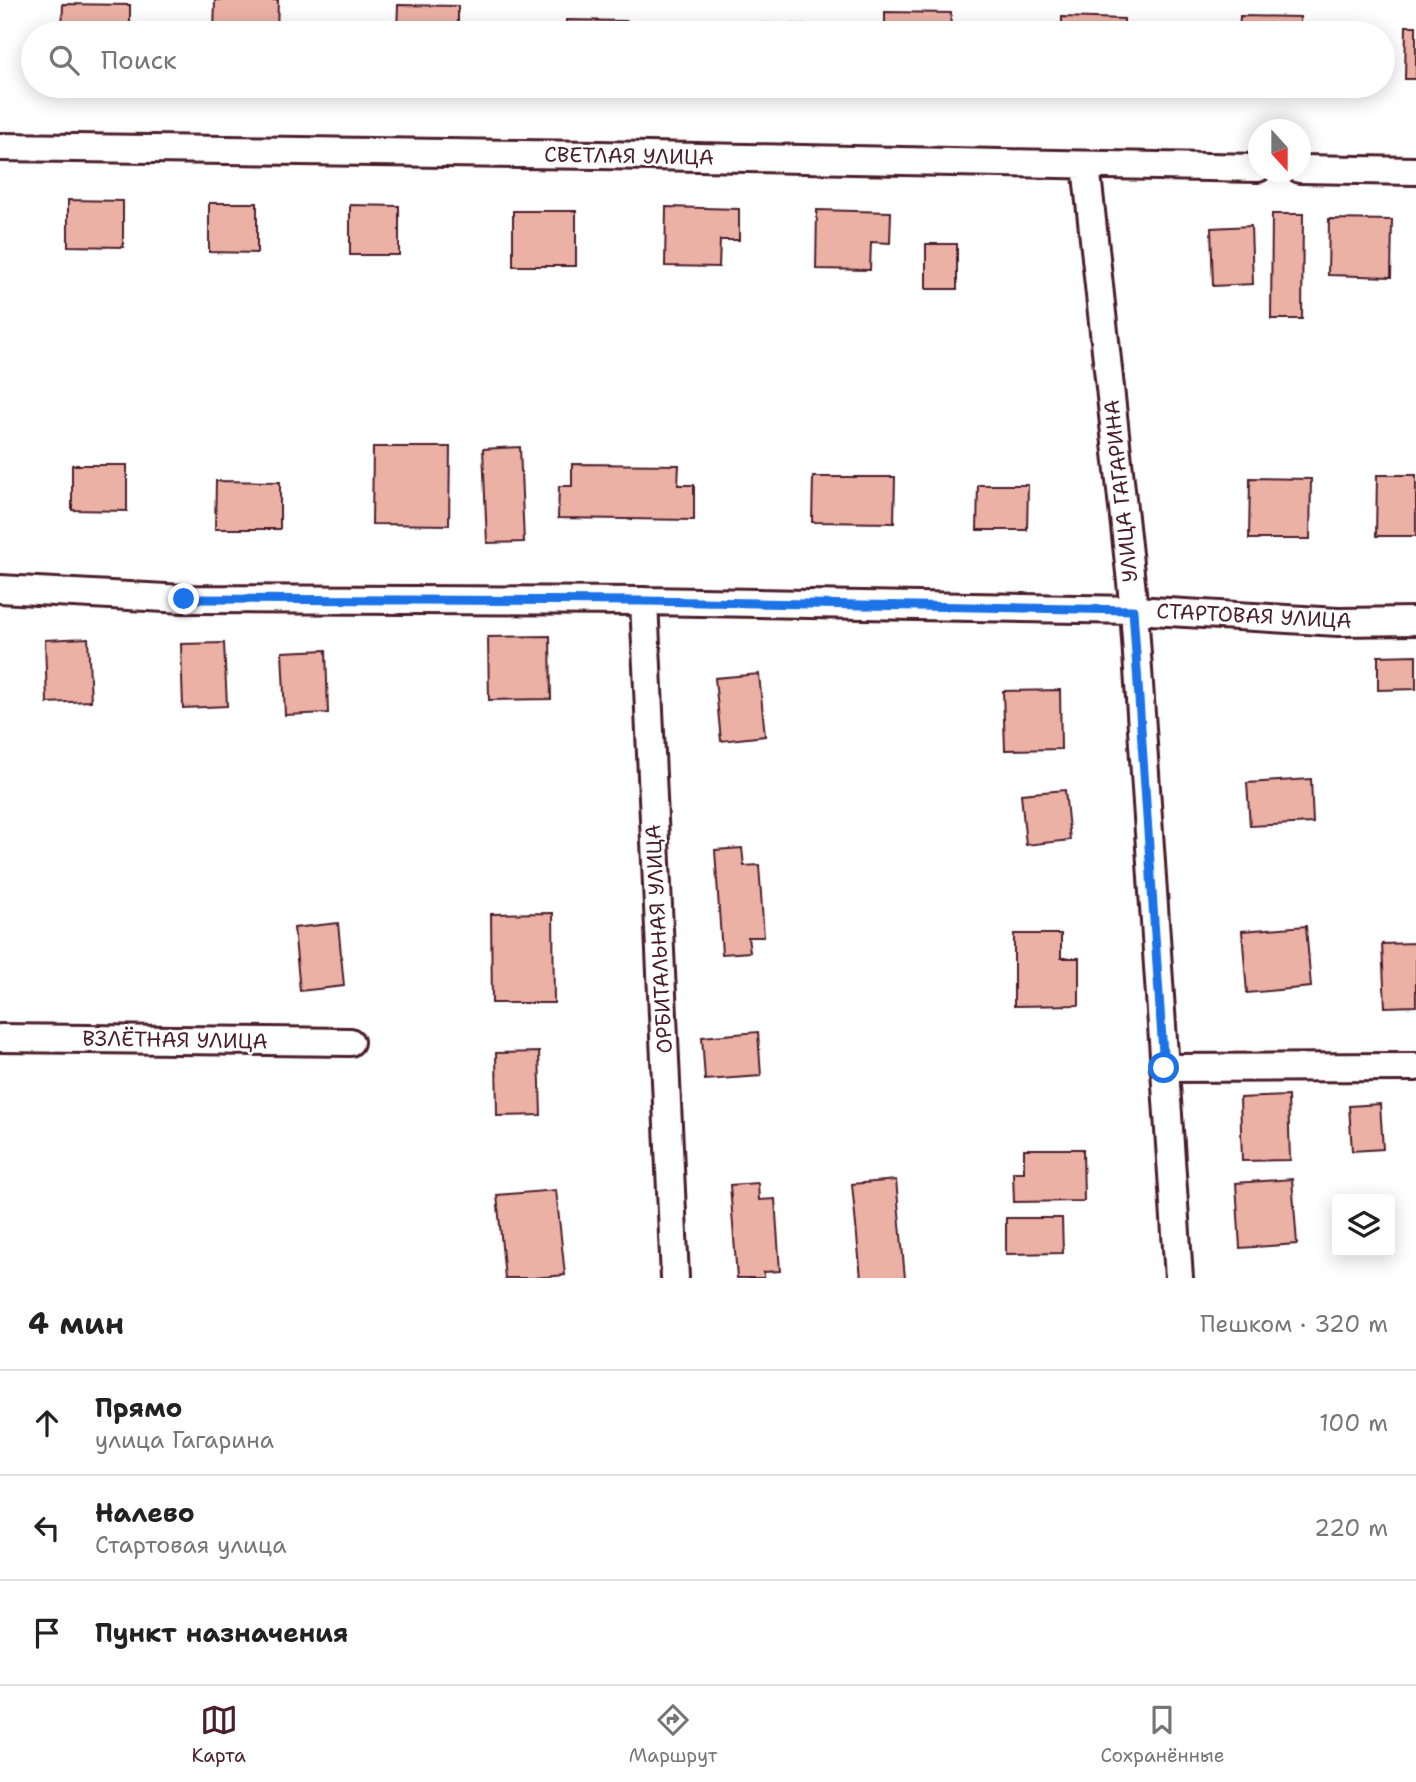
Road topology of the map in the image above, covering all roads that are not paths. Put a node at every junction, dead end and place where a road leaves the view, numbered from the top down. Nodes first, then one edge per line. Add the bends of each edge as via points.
1 (0, 147) edge
2 (1086, 165) junction
3 (1248, 168) edge
4 (1311, 169) edge
5 (1416, 171) edge
6 (0, 589) edge
7 (644, 601) junction
8 (1133, 610) junction
9 (1416, 621) edge
10 (0, 1038) edge
11 (350, 1042) dead end
12 (1416, 1067) edge
13 (1164, 1068) junction
14 (675, 1278) edge
15 (1179, 1278) edge

1 - 2 street, СВЕТЛАЯ УЛИЦА
2 - 3 street, СВЕТЛАЯ УЛИЦА
2 - 8 street, УЛИЦА ГАГАРИНА
4 - 5 street
6 - 7 street, СТАРТОВАЯ УЛИЦА via 184,599
7 - 8 street, СТАРТОВАЯ УЛИЦА
7 - 14 street, ОРБИТАЛЬНАЯ УЛИЦА
8 - 9 street, СТАРТОВАЯ УЛИЦА via 1338,622
8 - 13 street, УЛИЦА ГАГАРИНА
10 - 11 street, ВЗЛЁТНАЯ УЛИЦА
12 - 13 street
13 - 15 street, УЛИЦА ГАГАРИНА

